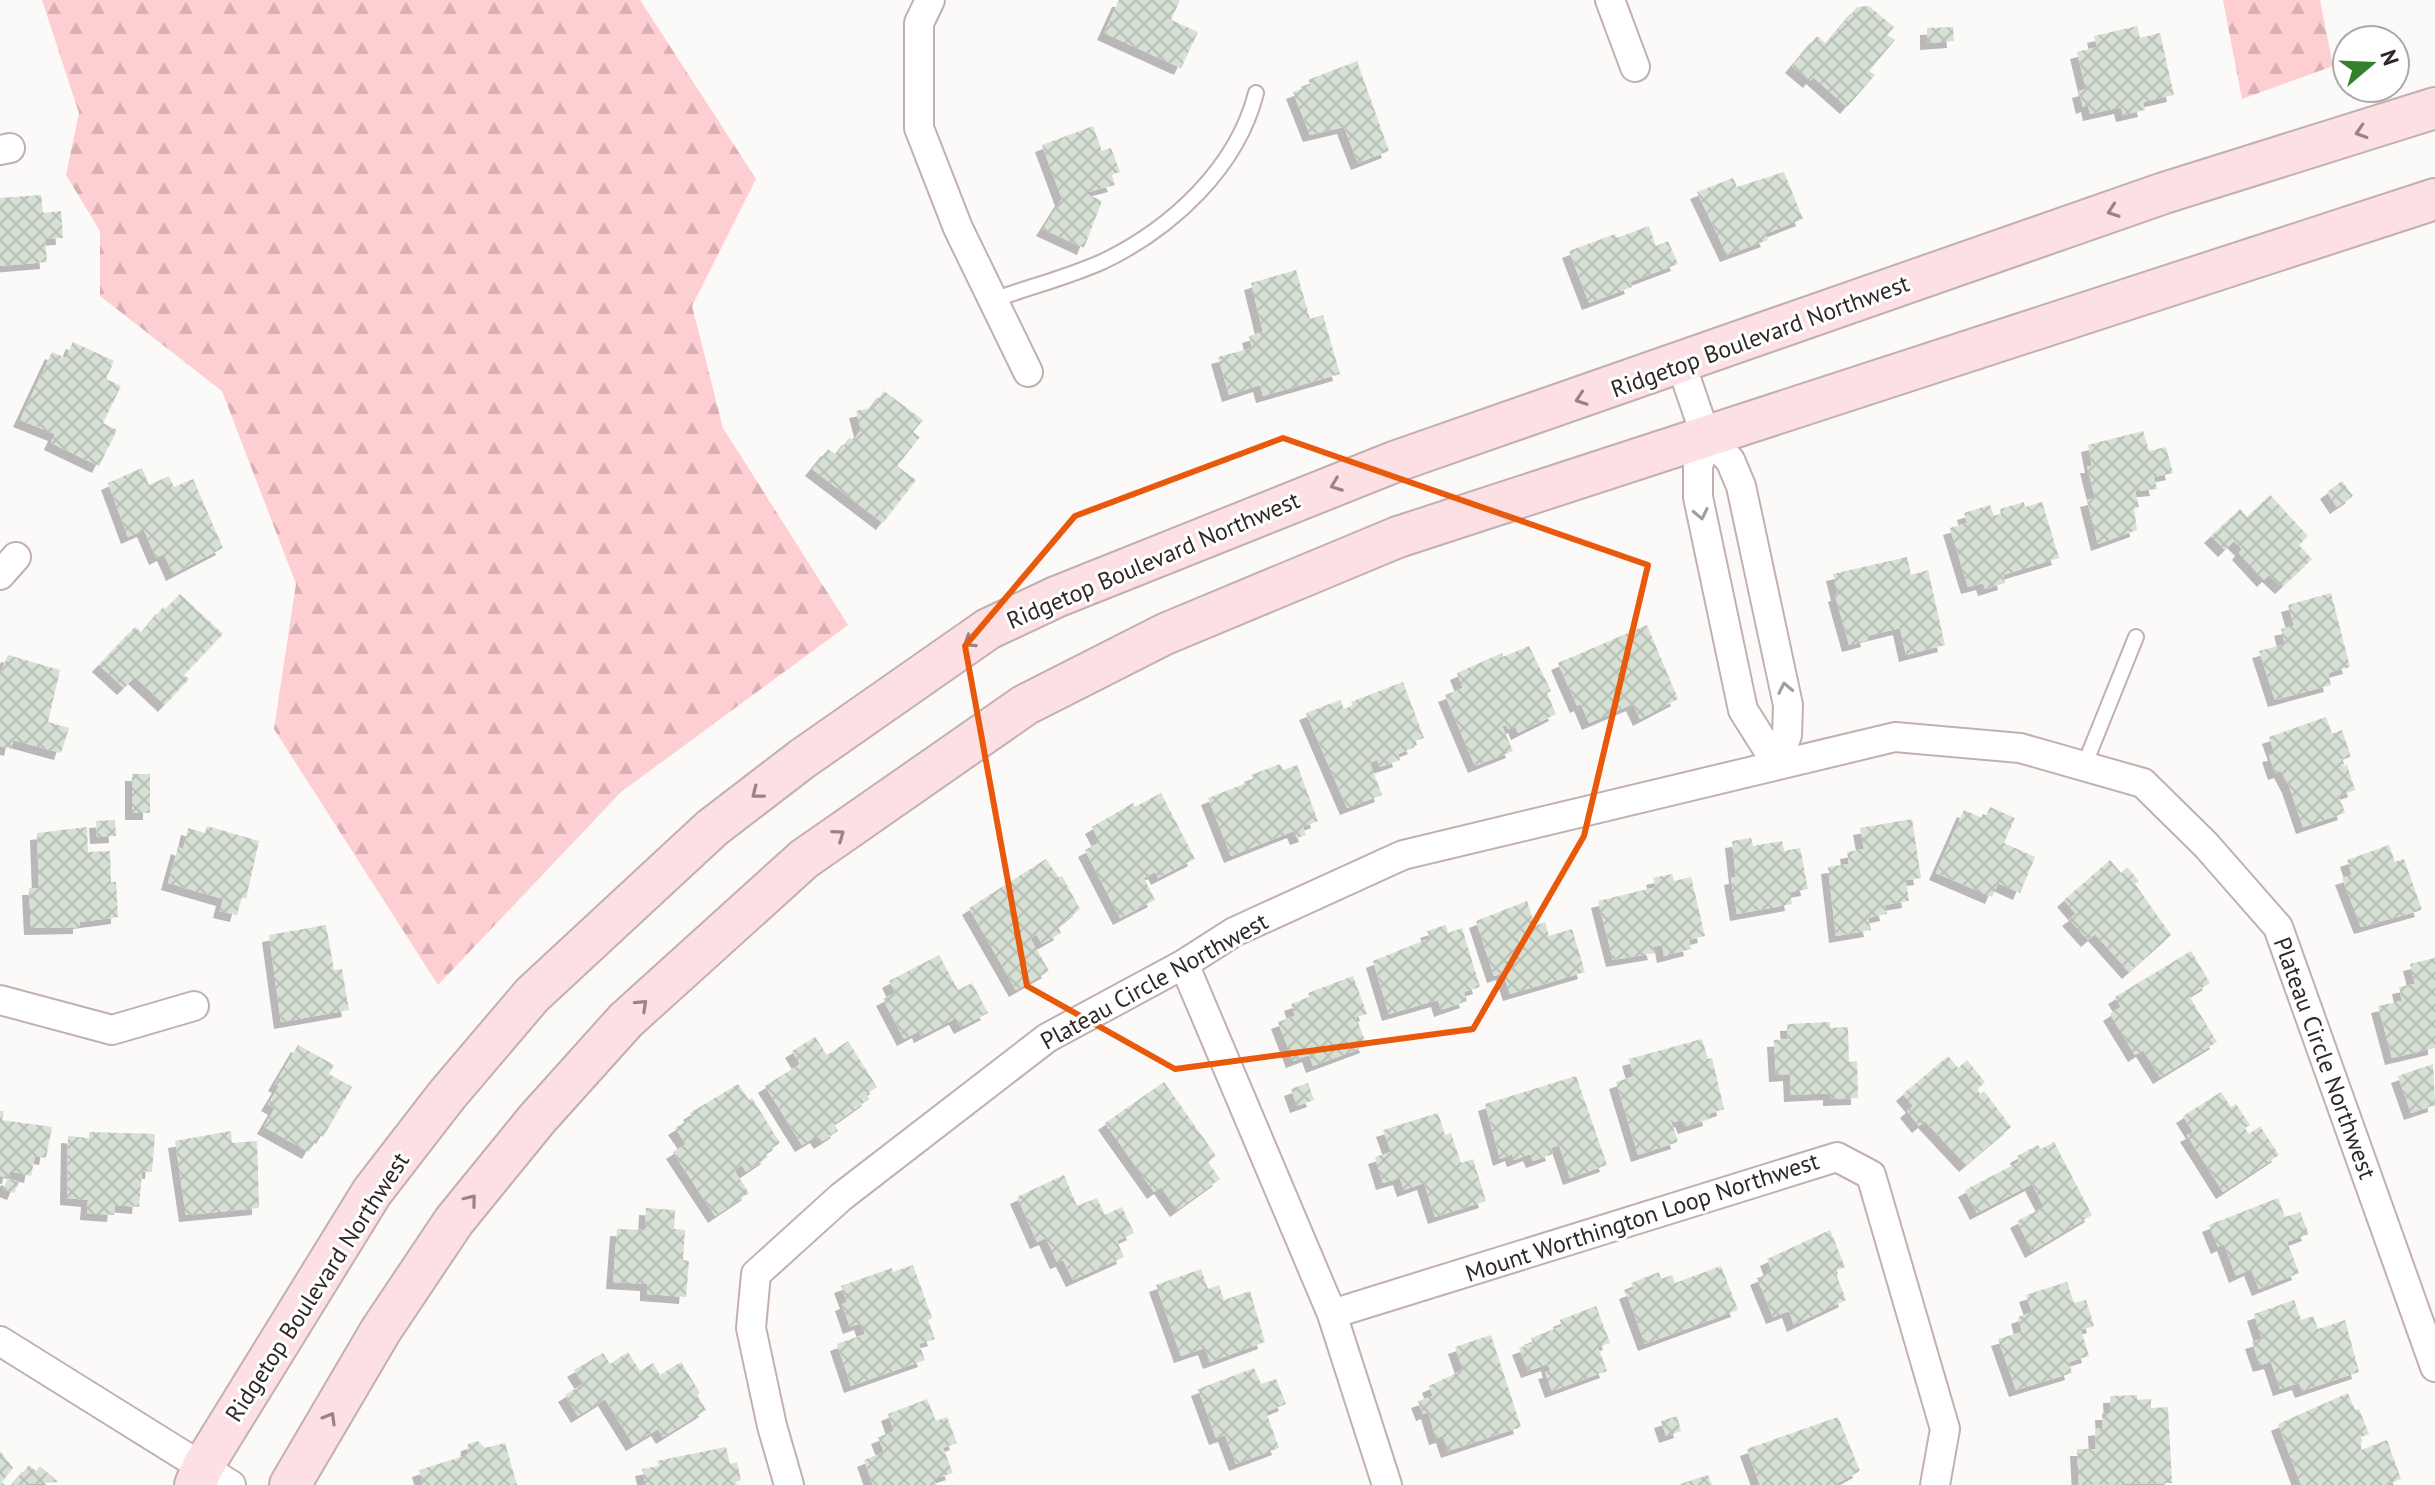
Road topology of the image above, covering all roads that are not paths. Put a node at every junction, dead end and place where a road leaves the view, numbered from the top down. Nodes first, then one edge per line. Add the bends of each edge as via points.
1 (930, 0) edge
2 (1610, 0) edge
3 (1635, 67) dead end
4 (1256, 93) dead end
5 (2435, 108) edge
6 (2432, 199) edge
7 (993, 300) junction
8 (1681, 364) junction
9 (1028, 372) dead end
10 (1706, 437) junction
11 (2136, 637) dead end
12 (1777, 764) junction
13 (2084, 766) junction
14 (1184, 964) junction
15 (0, 1000) edge
16 (194, 1006) dead end
17 (1332, 1314) junction
18 (0, 1341) edge
19 (2435, 1367) edge
20 (210, 1479) edge
21 (290, 1485) edge
22 (789, 1485) edge
23 (1387, 1485) edge
24 (1935, 1485) edge

1 - 7 street via 919,23 919,128
2 - 3 street
4 - 7 lane via 1250,116 1223,164 1180,210 1103,261
5 -> 8 main road, Ridgetop Boulevard Northwest via 2164,193
6 - 10 main road
7 - 9 street
8 - 10 street
8 -> 20 main road, Ridgetop Boulevard Northwest via 1394,462 1056,597 988,629 802,759 712,828 532,995 447,1095 372,1192
10 -> 12 street via 1698,497 1743,710
12 -> 10 street via 1787,735 1788,705 1745,502 1730,460
21 -> 10 main road via 381,1330 446,1233 537,1119 626,1020 804,859 1025,705 1165,634 1398,537
11 - 13 lane
12 - 13 street, Plateau Circle Northwest via 1895,737 2020,748
12 - 14 street, Plateau Circle Northwest via 1403,855 1234,932
13 - 19 street, Plateau Circle Northwest via 2143,783 2278,927
14 - 17 street
14 - 22 street, Plateau Circle Northwest via 1047,1038 841,1197 756,1274 751,1328
15 - 16 street via 112,1030
17 - 23 street
17 - 24 street, Mount Worthington Loop Northwest via 1837,1157 1871,1175 1945,1429
18 - 20 street

